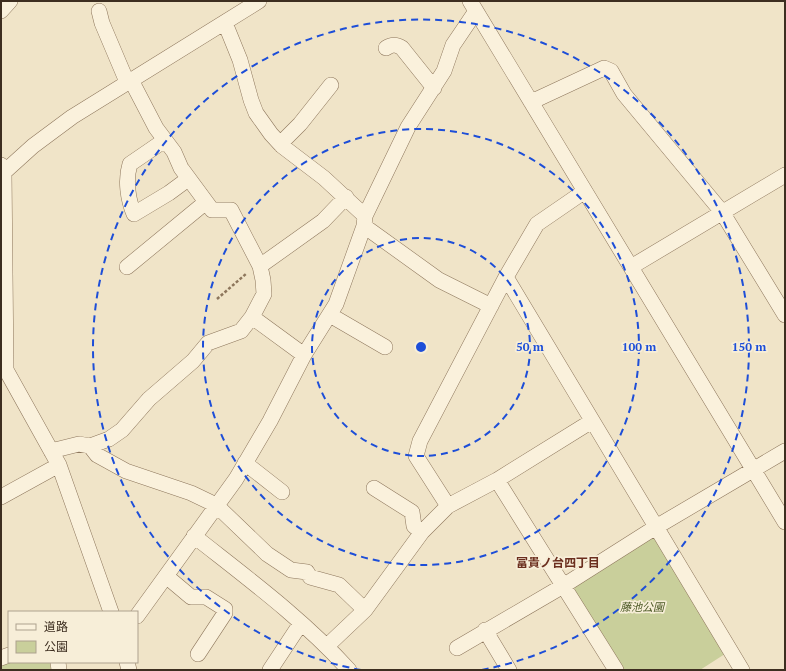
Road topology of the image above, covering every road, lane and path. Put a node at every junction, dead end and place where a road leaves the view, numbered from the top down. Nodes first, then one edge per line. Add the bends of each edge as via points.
1 (10, 1) edge
2 (259, 1) edge
3 (473, 6) edge
4 (1, 11) edge
5 (99, 11) dead end
6 (225, 23) junction
7 (386, 48) dead end
8 (129, 81) junction
9 (331, 85) dead end
10 (434, 88) junction
11 (531, 102) junction
12 (165, 140) junction
13 (280, 144) junction
14 (2, 170) edge
15 (785, 175) edge
16 (188, 179) junction
17 (585, 191) junction
18 (346, 197) junction
19 (206, 202) junction
20 (722, 212) junction
21 (364, 221) junction
22 (260, 266) junction
23 (128, 267) dead end
24 (631, 267) junction
25 (506, 277) junction
26 (217, 299) dead end
27 (491, 306) junction
28 (330, 315) junction
29 (785, 315) edge
30 (252, 317) junction
31 (385, 347) dead end
32 (304, 355) junction
33 (4, 366) edge
34 (592, 421) junction
35 (90, 446) junction
36 (51, 451) junction
37 (785, 451) edge
38 (245, 463) junction
39 (59, 465) junction
40 (754, 470) junction
41 (497, 480) junction
42 (374, 488) dead end
43 (282, 492) dead end
44 (1, 497) edge
45 (216, 505) junction
46 (448, 506) junction
47 (785, 522) edge
48 (656, 527) junction
49 (422, 532) junction
50 (194, 536) junction
51 (166, 576) junction
52 (563, 586) junction
53 (365, 610) junction
54 (111, 611) edge
55 (138, 615) edge
56 (301, 623) junction
57 (485, 630) junction
58 (327, 646) junction
59 (457, 648) dead end
60 (198, 654) dead end
61 (270, 670) edge
62 (349, 670) edge
63 (509, 670) edge
64 (616, 670) edge
65 (742, 670) edge

1 - 4 street
2 - 6 street
3 - 10 street
3 - 11 street
5 - 8 street
6 - 8 street
6 - 13 street via 240,60 256,113
7 - 10 street via 390,45 402,48
8 - 12 street
8 - 14 street via 67,121
9 - 13 street via 300,124
10 - 21 street via 408,127
11 - 17 street
11 - 20 street via 604,68 611,71 624,94
12 - 16 street
12 - 16 street via 130,164 128,202 134,214
13 - 18 street
14 - 33 street
15 - 20 street
16 - 19 street
17 - 24 street
17 - 25 street via 536,224
18 - 21 street
18 - 22 street via 323,221
19 - 22 street via 212,210 231,210
19 - 23 street
20 - 24 street
20 - 29 street
21 - 27 street via 439,280
21 - 28 street via 342,292
22 - 26 path via 250,271
22 - 30 street via 264,294
24 - 40 street
25 - 27 street
25 - 34 street
27 - 46 street via 420,441 416,456
28 - 31 street
28 - 32 street
30 - 32 street
30 - 35 street via 241,331 208,343 193,361 149,399 122,430
32 - 38 street
33 - 36 street
34 - 41 street
34 - 48 street
35 - 36 street via 79,444
35 - 45 street via 97,455 126,471 191,493
36 - 39 street
37 - 40 street
38 - 43 street
38 - 45 street
39 - 44 street
39 - 54 street
40 - 47 street
40 - 48 street
41 - 46 street
41 - 52 street
42 - 49 street via 412,512 414,526
45 - 50 street
45 - 53 street via 267,554 291,570 307,572 310,577 339,585
46 - 49 street
48 - 52 street
48 - 65 street
49 - 53 street
50 - 51 street
50 - 56 street
51 - 55 street
51 - 60 street via 191,597 206,597 225,609 225,613
52 - 57 street
52 - 64 street
53 - 58 street
56 - 58 street
56 - 61 street
57 - 59 street
57 - 63 street
58 - 62 street

